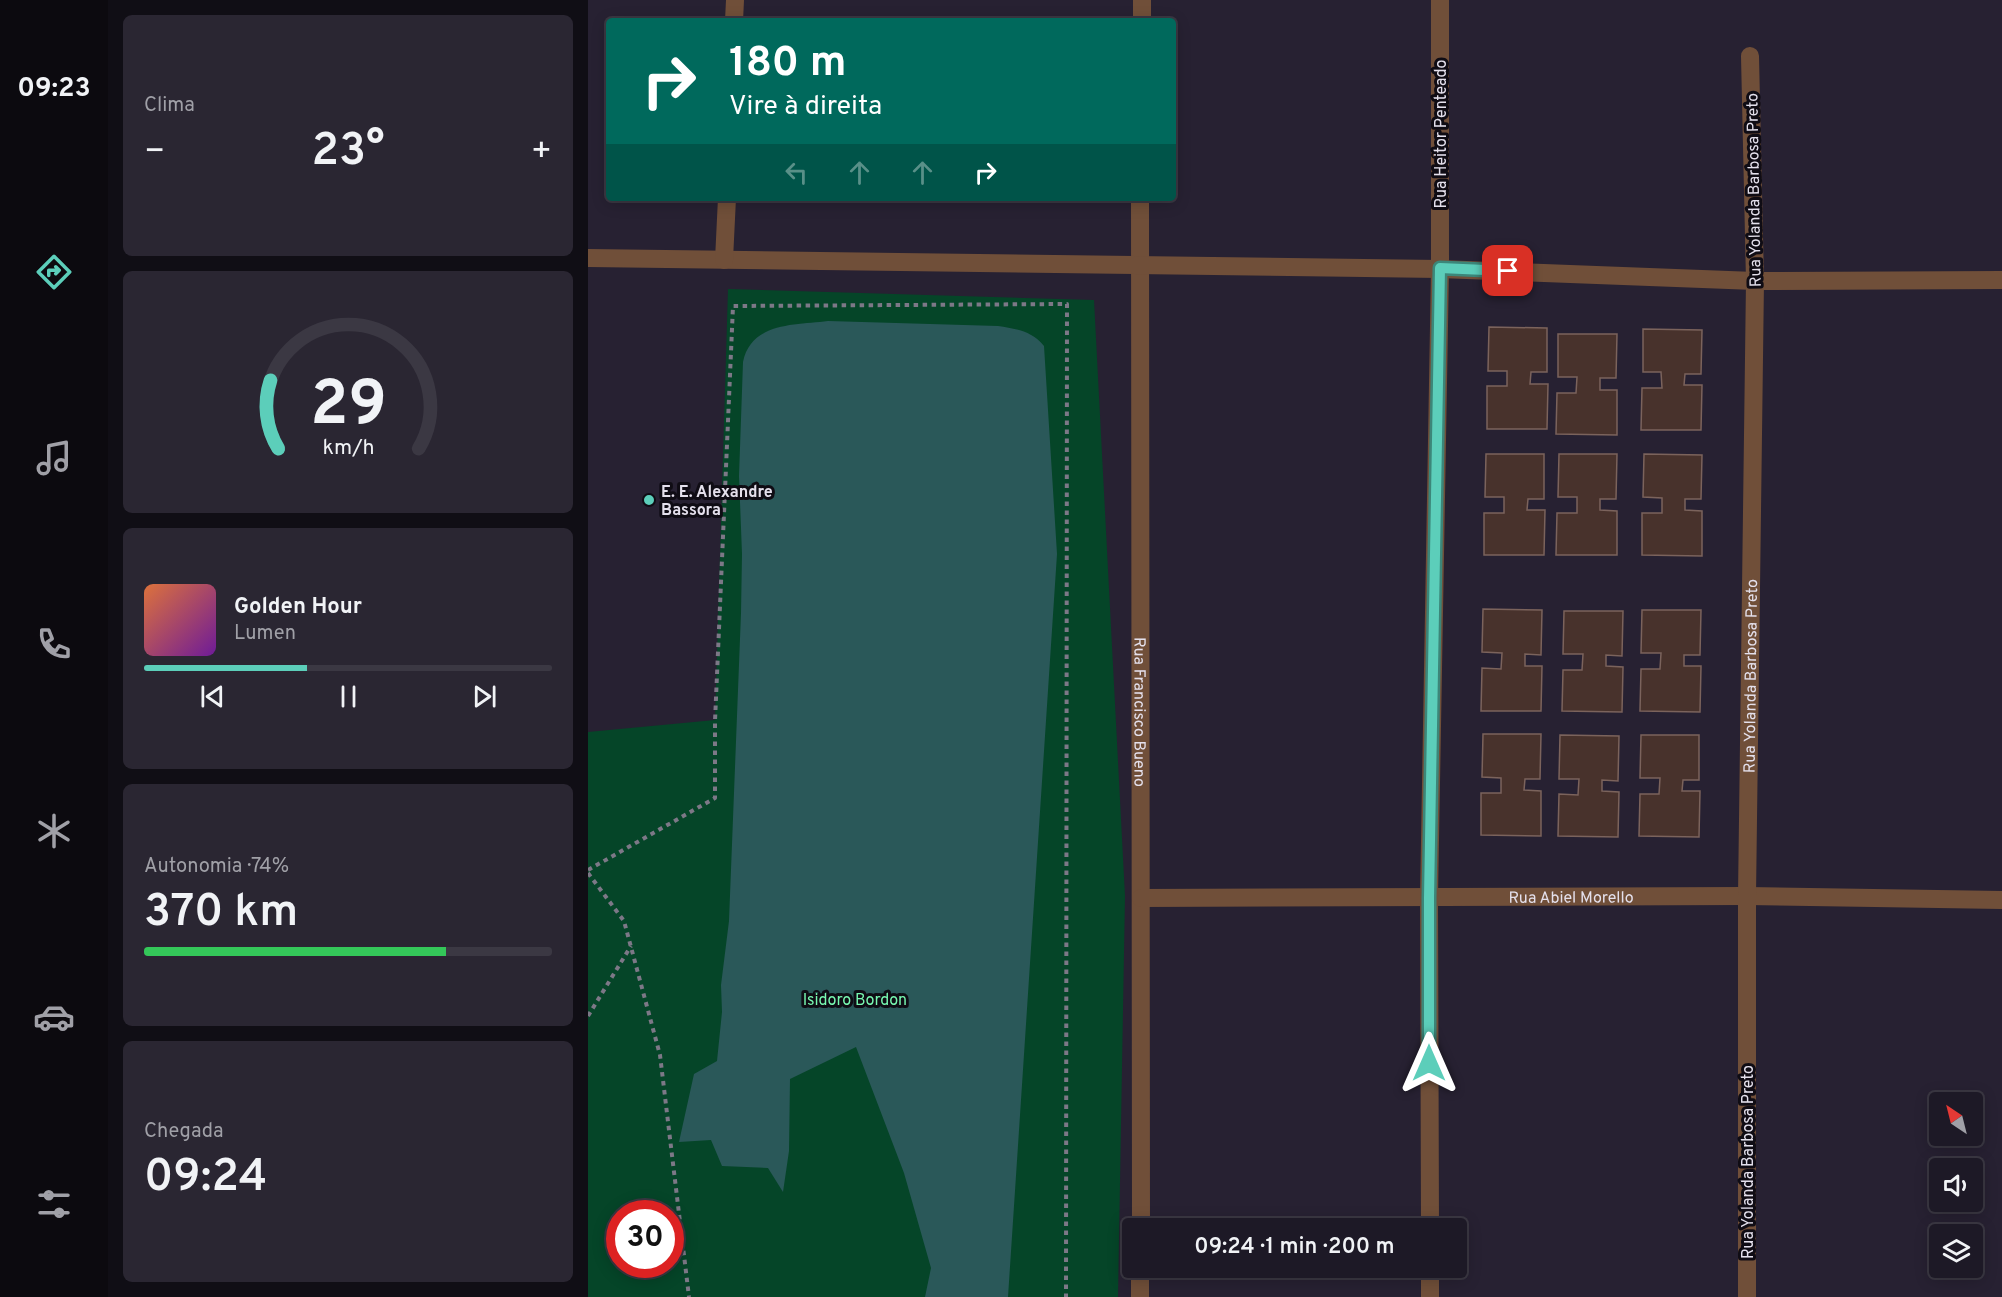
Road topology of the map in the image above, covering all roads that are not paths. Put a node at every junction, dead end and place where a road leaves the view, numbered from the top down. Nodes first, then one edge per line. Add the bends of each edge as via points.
1 (735, 0) edge
2 (1143, 0) edge
3 (1440, 0) edge
4 (734, 18) edge
5 (1142, 18) edge
6 (1750, 56) dead end
7 (727, 201) edge
8 (1140, 201) edge
9 (588, 258) edge
10 (724, 260) junction
11 (1139, 264) junction
12 (1440, 268) junction
13 (1755, 280) junction
14 (2002, 280) edge
15 (1747, 896) junction
16 (1141, 898) junction
17 (1429, 898) junction
18 (2002, 900) edge
19 (1141, 1218) edge
20 (1430, 1218) edge
21 (1140, 1278) edge
22 (1430, 1278) edge
23 (1140, 1297) edge
24 (1430, 1297) edge
25 (1747, 1297) edge

1 - 4 street
2 - 5 street
3 - 12 street, Rua Heitor Penteado
6 - 13 street, Rua Yolanda Barbosa Preto
7 - 10 street
8 - 11 street, Rua Francisco Bueno
9 - 10 street
10 - 11 street
11 - 12 street
11 - 16 street, Rua Francisco Bueno
12 - 13 street
12 - 17 street, Rua Heitor Penteado
13 - 14 street
13 - 15 street, Rua Yolanda Barbosa Preto
15 - 17 street, Rua Abiel Morello
15 - 18 street, Rua Abiel Morello
15 - 25 street, Rua Yolanda Barbosa Preto
16 - 17 street, Rua Abiel Morello
16 - 19 street, Rua Francisco Bueno
17 - 20 street, Rua Heitor Penteado
21 - 23 street
22 - 24 street

